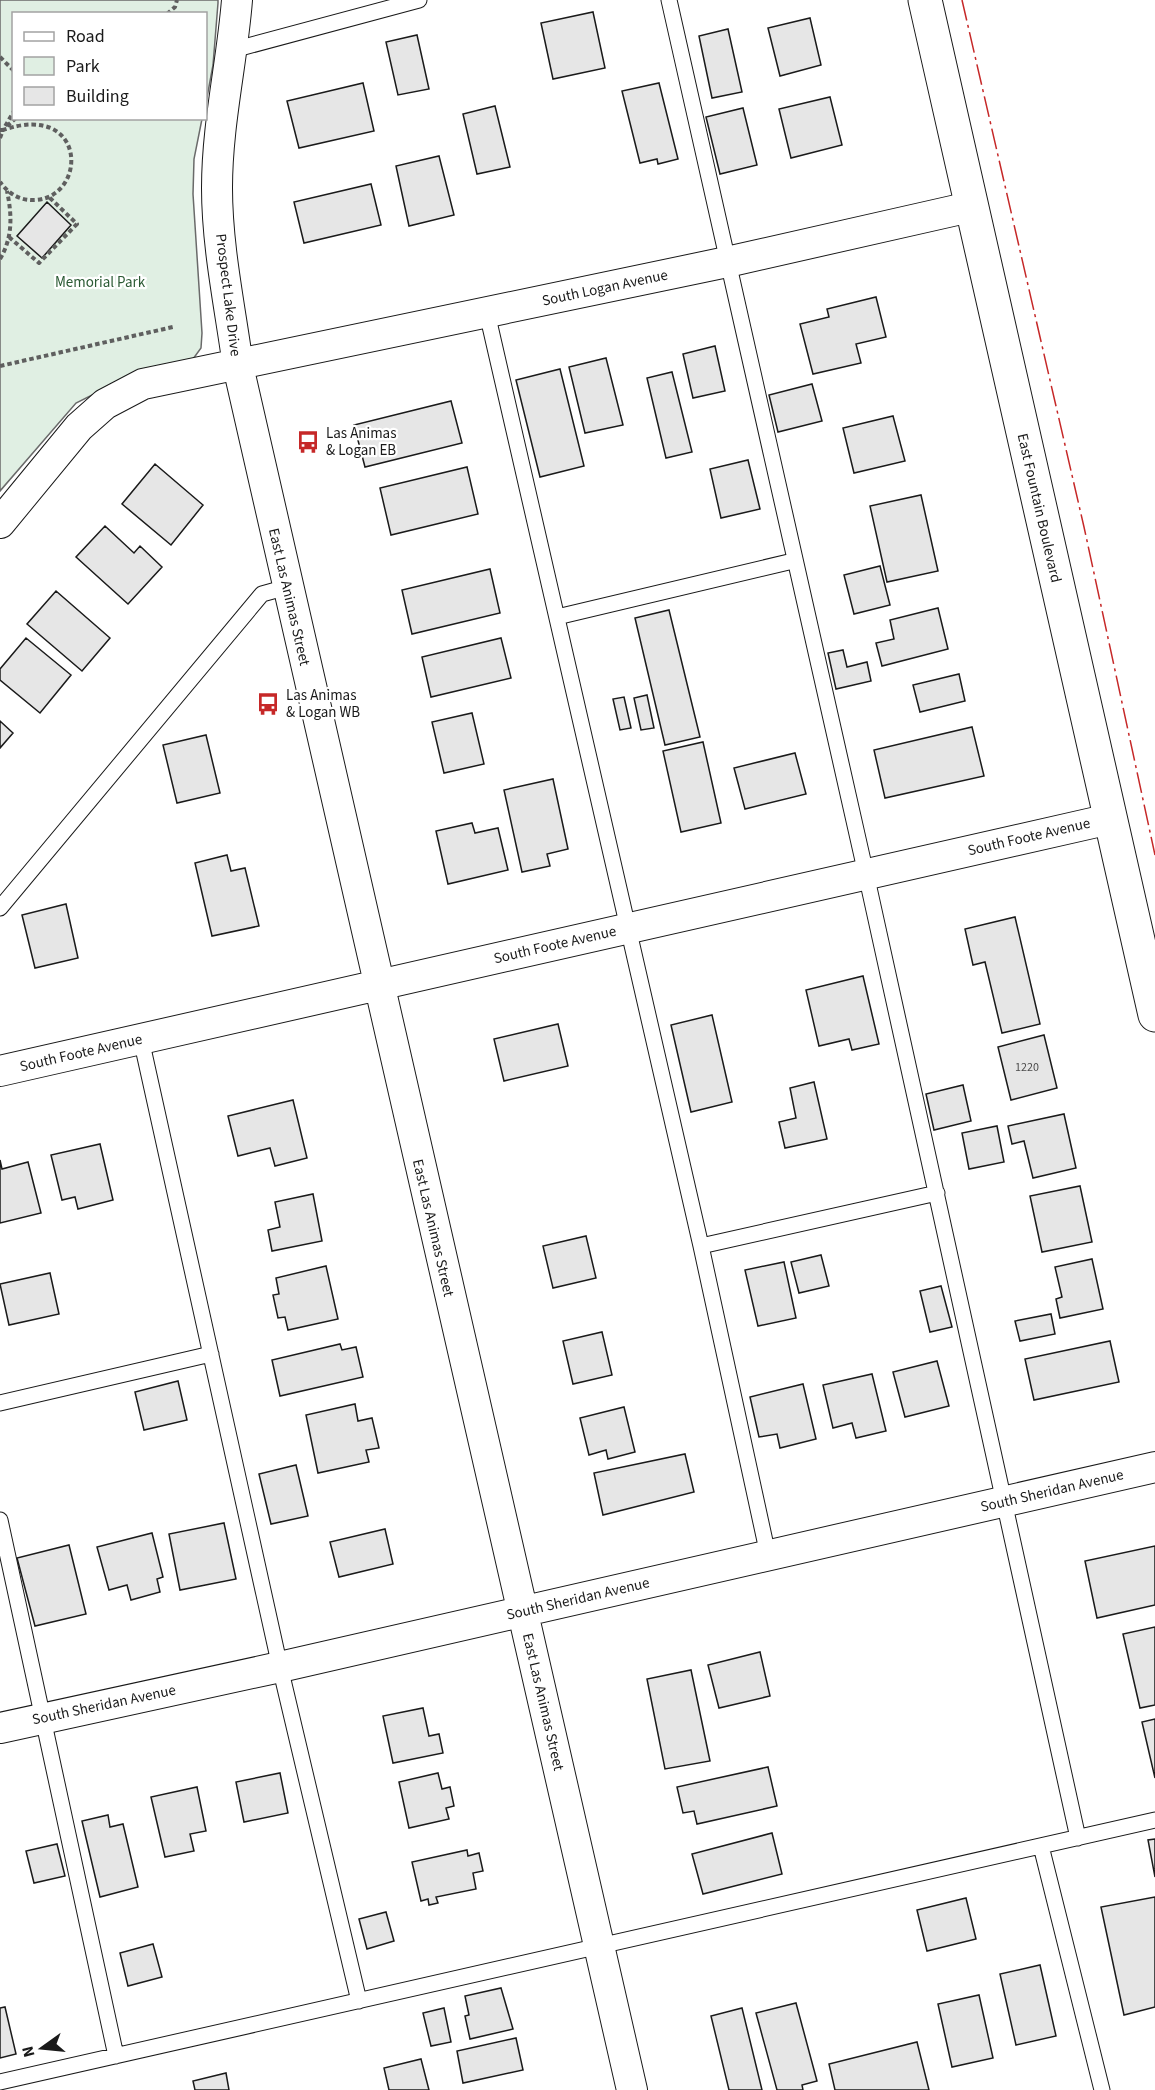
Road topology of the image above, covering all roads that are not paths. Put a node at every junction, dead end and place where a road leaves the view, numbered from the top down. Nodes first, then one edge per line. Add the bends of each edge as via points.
1 (237, 0) edge
2 (419, 0) edge
3 (669, 0) edge
4 (925, 0) edge
5 (233, 50) junction
6 (970, 207) junction
7 (727, 262) junction
8 (487, 314) junction
9 (238, 366) junction
10 (0, 523) edge
11 (793, 561) junction
12 (287, 587) junction
13 (557, 617) junction
14 (1110, 819) junction
15 (866, 874) junction
16 (0, 908) edge
17 (629, 928) junction
18 (377, 986) junction
19 (1155, 1015) edge
20 (141, 1039) junction
21 (0, 1071) edge
22 (937, 1193) junction
23 (701, 1246) junction
24 (211, 1354) junction
25 (0, 1403) edge
26 (1155, 1467) edge
27 (1005, 1502) junction
28 (0, 1520) edge
29 (768, 1555) junction
30 (522, 1611) junction
31 (279, 1667) junction
32 (43, 1718) junction
33 (0, 1728) edge
34 (1155, 1820) edge
35 (1077, 1838) junction
36 (1041, 1846) junction
37 (599, 1948) junction
38 (359, 2001) junction
39 (116, 2056) junction
40 (0, 2082) edge
41 (632, 2090) edge
42 (1102, 2090) edge

1 - 5 street, Prospect Lake Drive
2 - 5 lane
3 - 7 lane
4 - 6 main road, East Fountain Boulevard
5 - 9 street, Prospect Lake Drive via 221,121 217,188
6 - 7 street, South Logan Avenue
6 - 14 main road, East Fountain Boulevard
7 - 8 street, South Logan Avenue
7 - 11 lane
8 - 9 street, South Logan Avenue
8 - 13 lane
9 - 10 street, Prospect Lake Drive via 143,384 105,404 79,427
9 - 12 street, East Las Animas Street
11 - 13 lane
11 - 15 lane
12 - 16 lane via 262,594
12 - 18 street, East Las Animas Street
13 - 17 lane
14 - 15 street, South Foote Avenue
14 - 19 main road, East Fountain Boulevard
15 - 17 street, South Foote Avenue
15 - 22 lane
17 - 18 street, South Foote Avenue
17 - 23 lane
18 - 20 street, South Foote Avenue
18 - 30 street, East Las Animas Street
20 - 21 street, South Foote Avenue
20 - 24 lane
22 - 23 lane
22 - 27 lane
23 - 29 lane
24 - 25 lane
24 - 31 lane
26 - 27 street, South Sheridan Avenue
27 - 29 street, South Sheridan Avenue
27 - 35 lane
28 - 32 lane
29 - 30 street, South Sheridan Avenue
30 - 31 street, South Sheridan Avenue
30 - 37 street, East Las Animas Street
31 - 32 street, South Sheridan Avenue
31 - 38 lane
32 - 33 street, South Sheridan Avenue
32 - 39 lane
34 - 35 lane
35 - 36 lane
36 - 37 lane
36 - 42 lane
37 - 38 lane
37 - 41 street, East Las Animas Street
38 - 39 lane
39 - 40 lane

